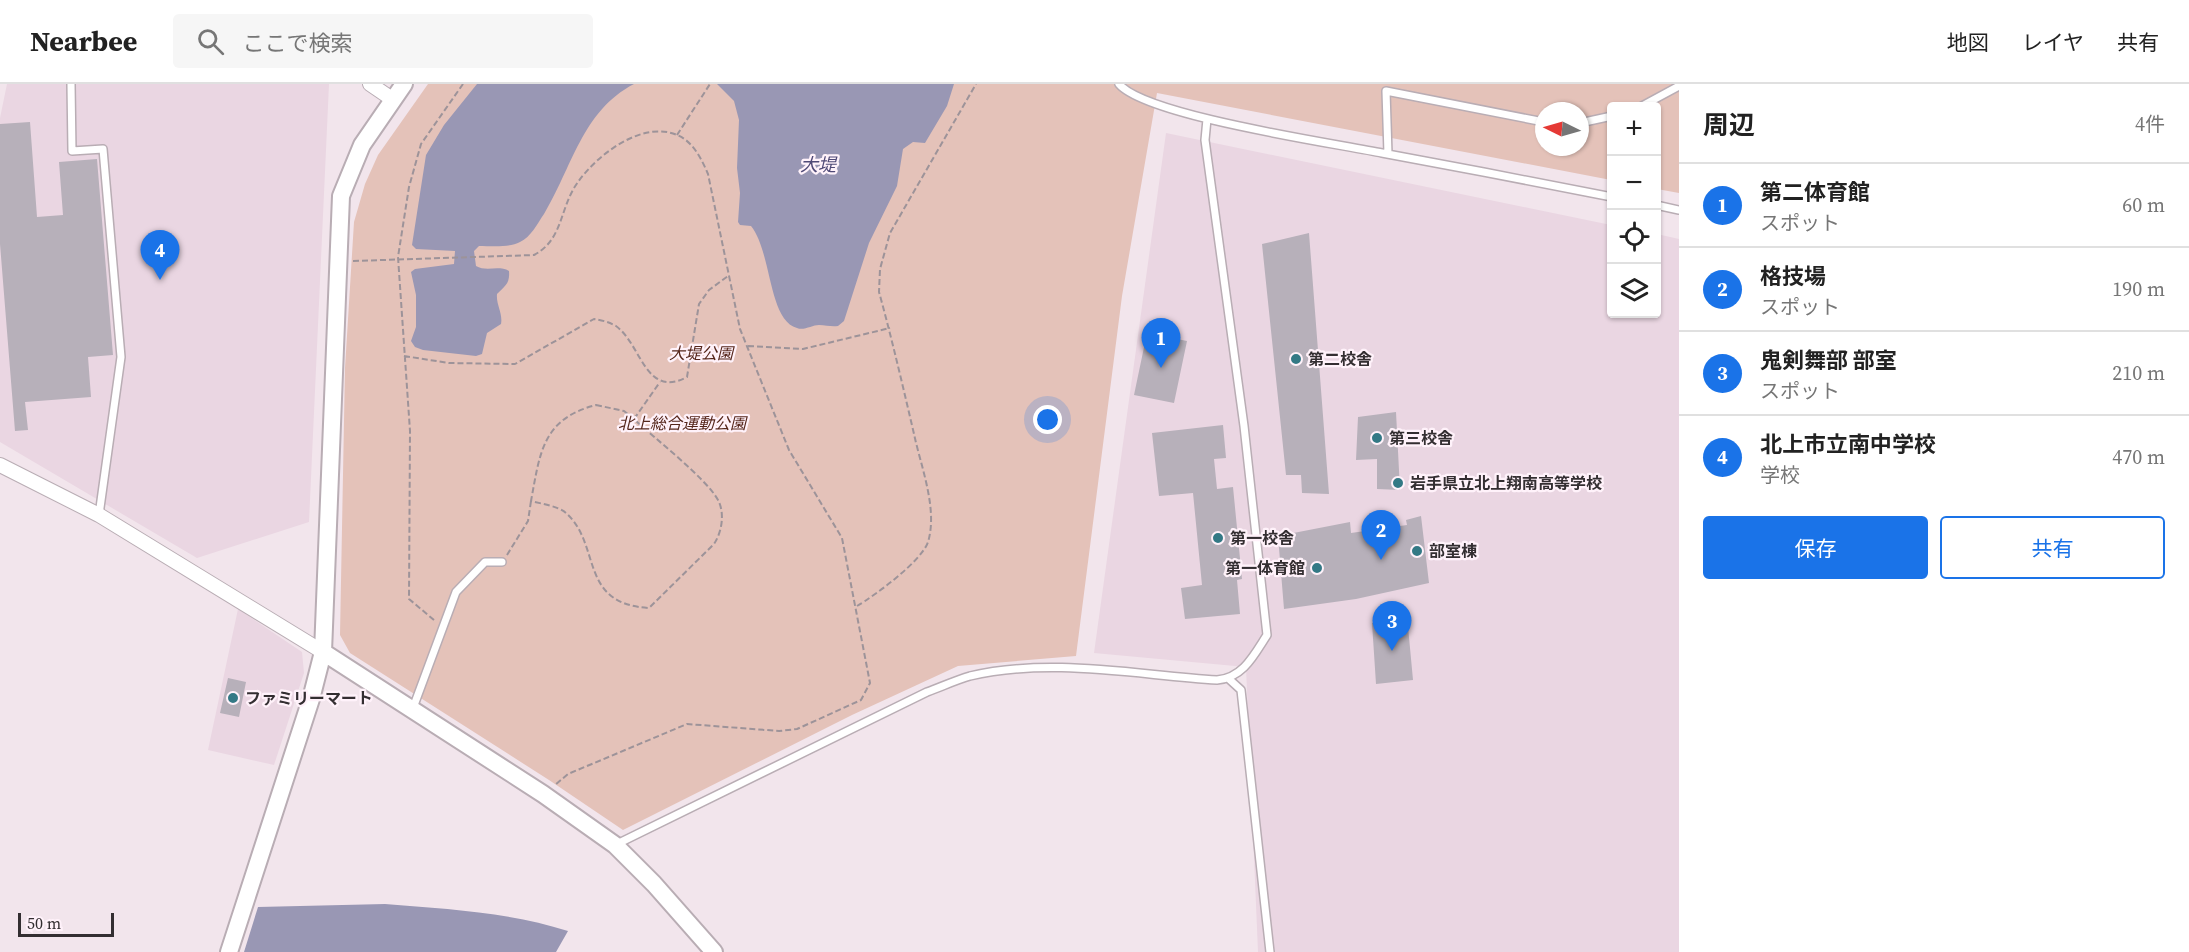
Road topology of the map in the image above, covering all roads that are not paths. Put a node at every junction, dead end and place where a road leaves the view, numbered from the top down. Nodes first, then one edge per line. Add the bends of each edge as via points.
1 (71, 84) edge
2 (370, 84) edge
3 (404, 84) edge
4 (1119, 84) edge
5 (1679, 86) edge
6 (392, 99) junction
7 (1649, 102) edge
8 (1607, 117) edge
9 (1207, 118) junction
10 (1535, 120) edge
11 (1589, 121) edge
12 (1388, 154) junction
13 (1607, 196) edge
14 (1661, 207) edge
15 (1679, 210) edge
16 (0, 465) edge
17 (99, 515) junction
18 (502, 562) road end
19 (324, 652) junction
20 (1229, 679) junction
21 (413, 710) junction
22 (615, 845) junction
23 (229, 952) edge
24 (714, 952) edge
25 (1270, 952) edge

1 - 17 lane via 72,151 103,150 121,357
2 - 6 street
3 - 6 street
4 - 9 lane via 1139,98
5 - 7 lane
6 - 19 street via 362,145 341,196
8 - 11 lane
9 - 12 lane
9 - 20 lane via 1205,140 1244,426 1267,635 1246,667
10 - 12 lane via 1386,91
12 - 13 lane
14 - 15 lane
16 - 17 street
17 - 19 street
18 - 21 lane via 485,562 456,592
19 - 21 street
19 - 23 street
20 - 22 lane via 1072,668 1016,669 969,676
20 - 25 lane via 1241,690
21 - 22 street
22 - 24 street

